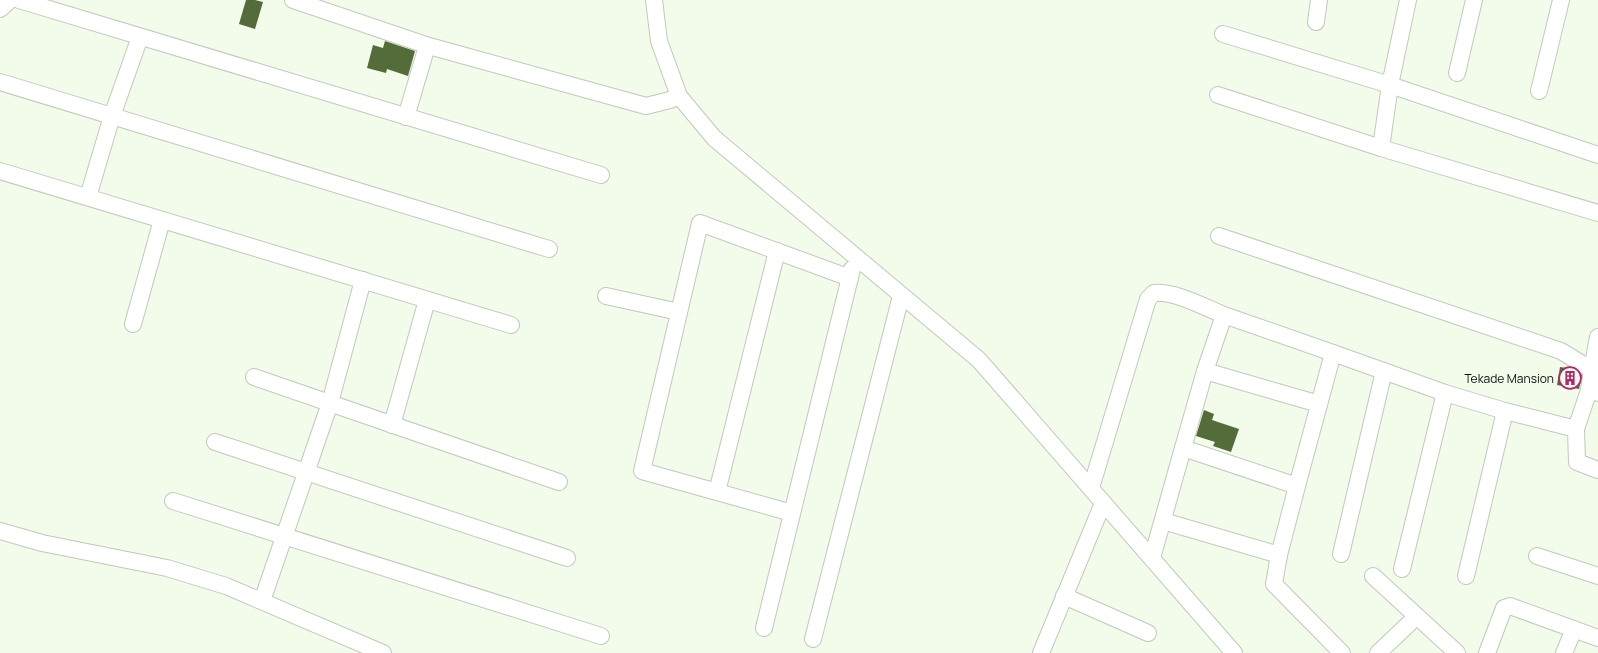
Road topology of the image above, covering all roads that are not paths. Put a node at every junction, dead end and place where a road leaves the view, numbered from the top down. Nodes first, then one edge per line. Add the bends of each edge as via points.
1 (10, 0) edge
2 (19, 0) edge
3 (293, 0) edge
4 (654, 0) edge
5 (1319, 0) edge
6 (1408, 0) edge
7 (1474, 0) edge
8 (1561, 0) edge
9 (0, 9) edge
10 (1316, 22) dead end
11 (1223, 34) dead end
12 (140, 37) junction
13 (427, 46) junction
14 (1457, 73) dead end
15 (0, 82) edge
16 (1390, 85) junction
17 (1539, 91) dead end
18 (1218, 95) dead end
19 (674, 98) junction
20 (112, 116) junction
21 (406, 116) junction
22 (1381, 148) junction
23 (1598, 155) edge
24 (0, 171) edge
25 (601, 175) dead end
26 (88, 197) junction
27 (1597, 209) edge
28 (162, 220) junction
29 (1219, 236) dead end
30 (549, 249) dead end
31 (777, 251) junction
32 (855, 257) junction
33 (850, 278) junction
34 (363, 280) junction
35 (606, 296) dead end
36 (901, 296) junction
37 (427, 300) junction
38 (679, 312) junction
39 (1224, 315) junction
40 (133, 324) dead end
41 (511, 325) dead end
42 (1598, 337) edge
43 (1333, 353) junction
44 (1592, 370) junction
45 (1205, 371) junction
46 (1384, 371) junction
47 (254, 377) dead end
48 (1593, 392) edge
49 (1445, 393) junction
50 (330, 403) junction
51 (1319, 404) junction
52 (1505, 412) junction
53 (392, 425) junction
54 (1576, 429) junction
55 (215, 442) dead end
56 (1183, 448) junction
57 (1598, 470) edge
58 (306, 472) junction
59 (559, 482) dead end
60 (1297, 486) junction
61 (1091, 488) junction
62 (717, 492) junction
63 (173, 501) dead end
64 (1103, 503) junction
65 (792, 513) junction
66 (1163, 521) junction
67 (0, 531) edge
68 (284, 536) junction
69 (1341, 554) dead end
70 (1279, 555) junction
71 (1537, 556) dead end
72 (567, 558) dead end
73 (1152, 558) junction
74 (1402, 569) dead end
75 (1373, 576) dead end
76 (1466, 576) dead end
77 (1598, 576) edge
78 (1064, 596) junction
79 (262, 601) junction
80 (1416, 617) junction
81 (764, 628) dead end
82 (1574, 629) junction
83 (1148, 633) dead end
84 (601, 636) dead end
85 (1598, 638) edge
86 (813, 639) dead end
87 (383, 653) edge
88 (1041, 653) edge
89 (1234, 653) edge
90 (1342, 653) edge
91 (1378, 653) edge
92 (1457, 653) edge
93 (1487, 653) edge
94 (1564, 653) edge

1 - 9 street
2 - 12 street
3 - 13 street
4 - 19 street via 659,41
5 - 10 street
6 - 16 street
7 - 14 street
8 - 17 street
11 - 16 street
12 - 20 street
12 - 21 street
13 - 19 street via 646,106
13 - 21 street
15 - 20 street
16 - 22 street
16 - 23 street
18 - 22 street
19 - 32 street via 714,138
20 - 26 street
20 - 30 street
21 - 25 street
22 - 27 street
24 - 26 street
26 - 28 street
28 - 34 street
28 - 40 street
29 - 44 street via 1562,351
31 - 33 street
31 - 38 street via 700,223
31 - 62 street
32 - 33 street
32 - 36 street
33 - 65 street
34 - 37 street
34 - 50 street
35 - 38 street
36 - 61 street via 979,360
36 - 86 street
37 - 41 street
37 - 53 street
38 - 62 street via 642,472
39 - 43 street
39 - 45 street
39 - 61 street via 1161,292 1154,293 1148,299
42 - 44 street
43 - 46 street
43 - 51 street
44 - 48 street
45 - 51 street
45 - 56 street
46 - 49 street
46 - 69 street
47 - 50 street
48 - 54 street
49 - 52 street
49 - 74 street
50 - 53 street
50 - 58 street
51 - 60 street
52 - 54 street
52 - 76 street
53 - 59 street
54 - 57 street via 1577,462
55 - 58 street
56 - 60 street
56 - 66 street
58 - 68 street
58 - 72 street
60 - 70 street
61 - 64 street
62 - 65 street
63 - 68 street
64 - 73 street
64 - 78 street
65 - 81 street
66 - 70 street
66 - 73 street
67 - 79 street via 42,543 167,568 226,586
68 - 79 street
68 - 84 street
70 - 90 street via 1274,584
71 - 77 street
73 - 89 street
75 - 80 street
78 - 83 street
78 - 88 street
79 - 87 street
80 - 91 street
80 - 92 street
82 - 85 street
82 - 93 street via 1510,606 1504,608
82 - 94 street

